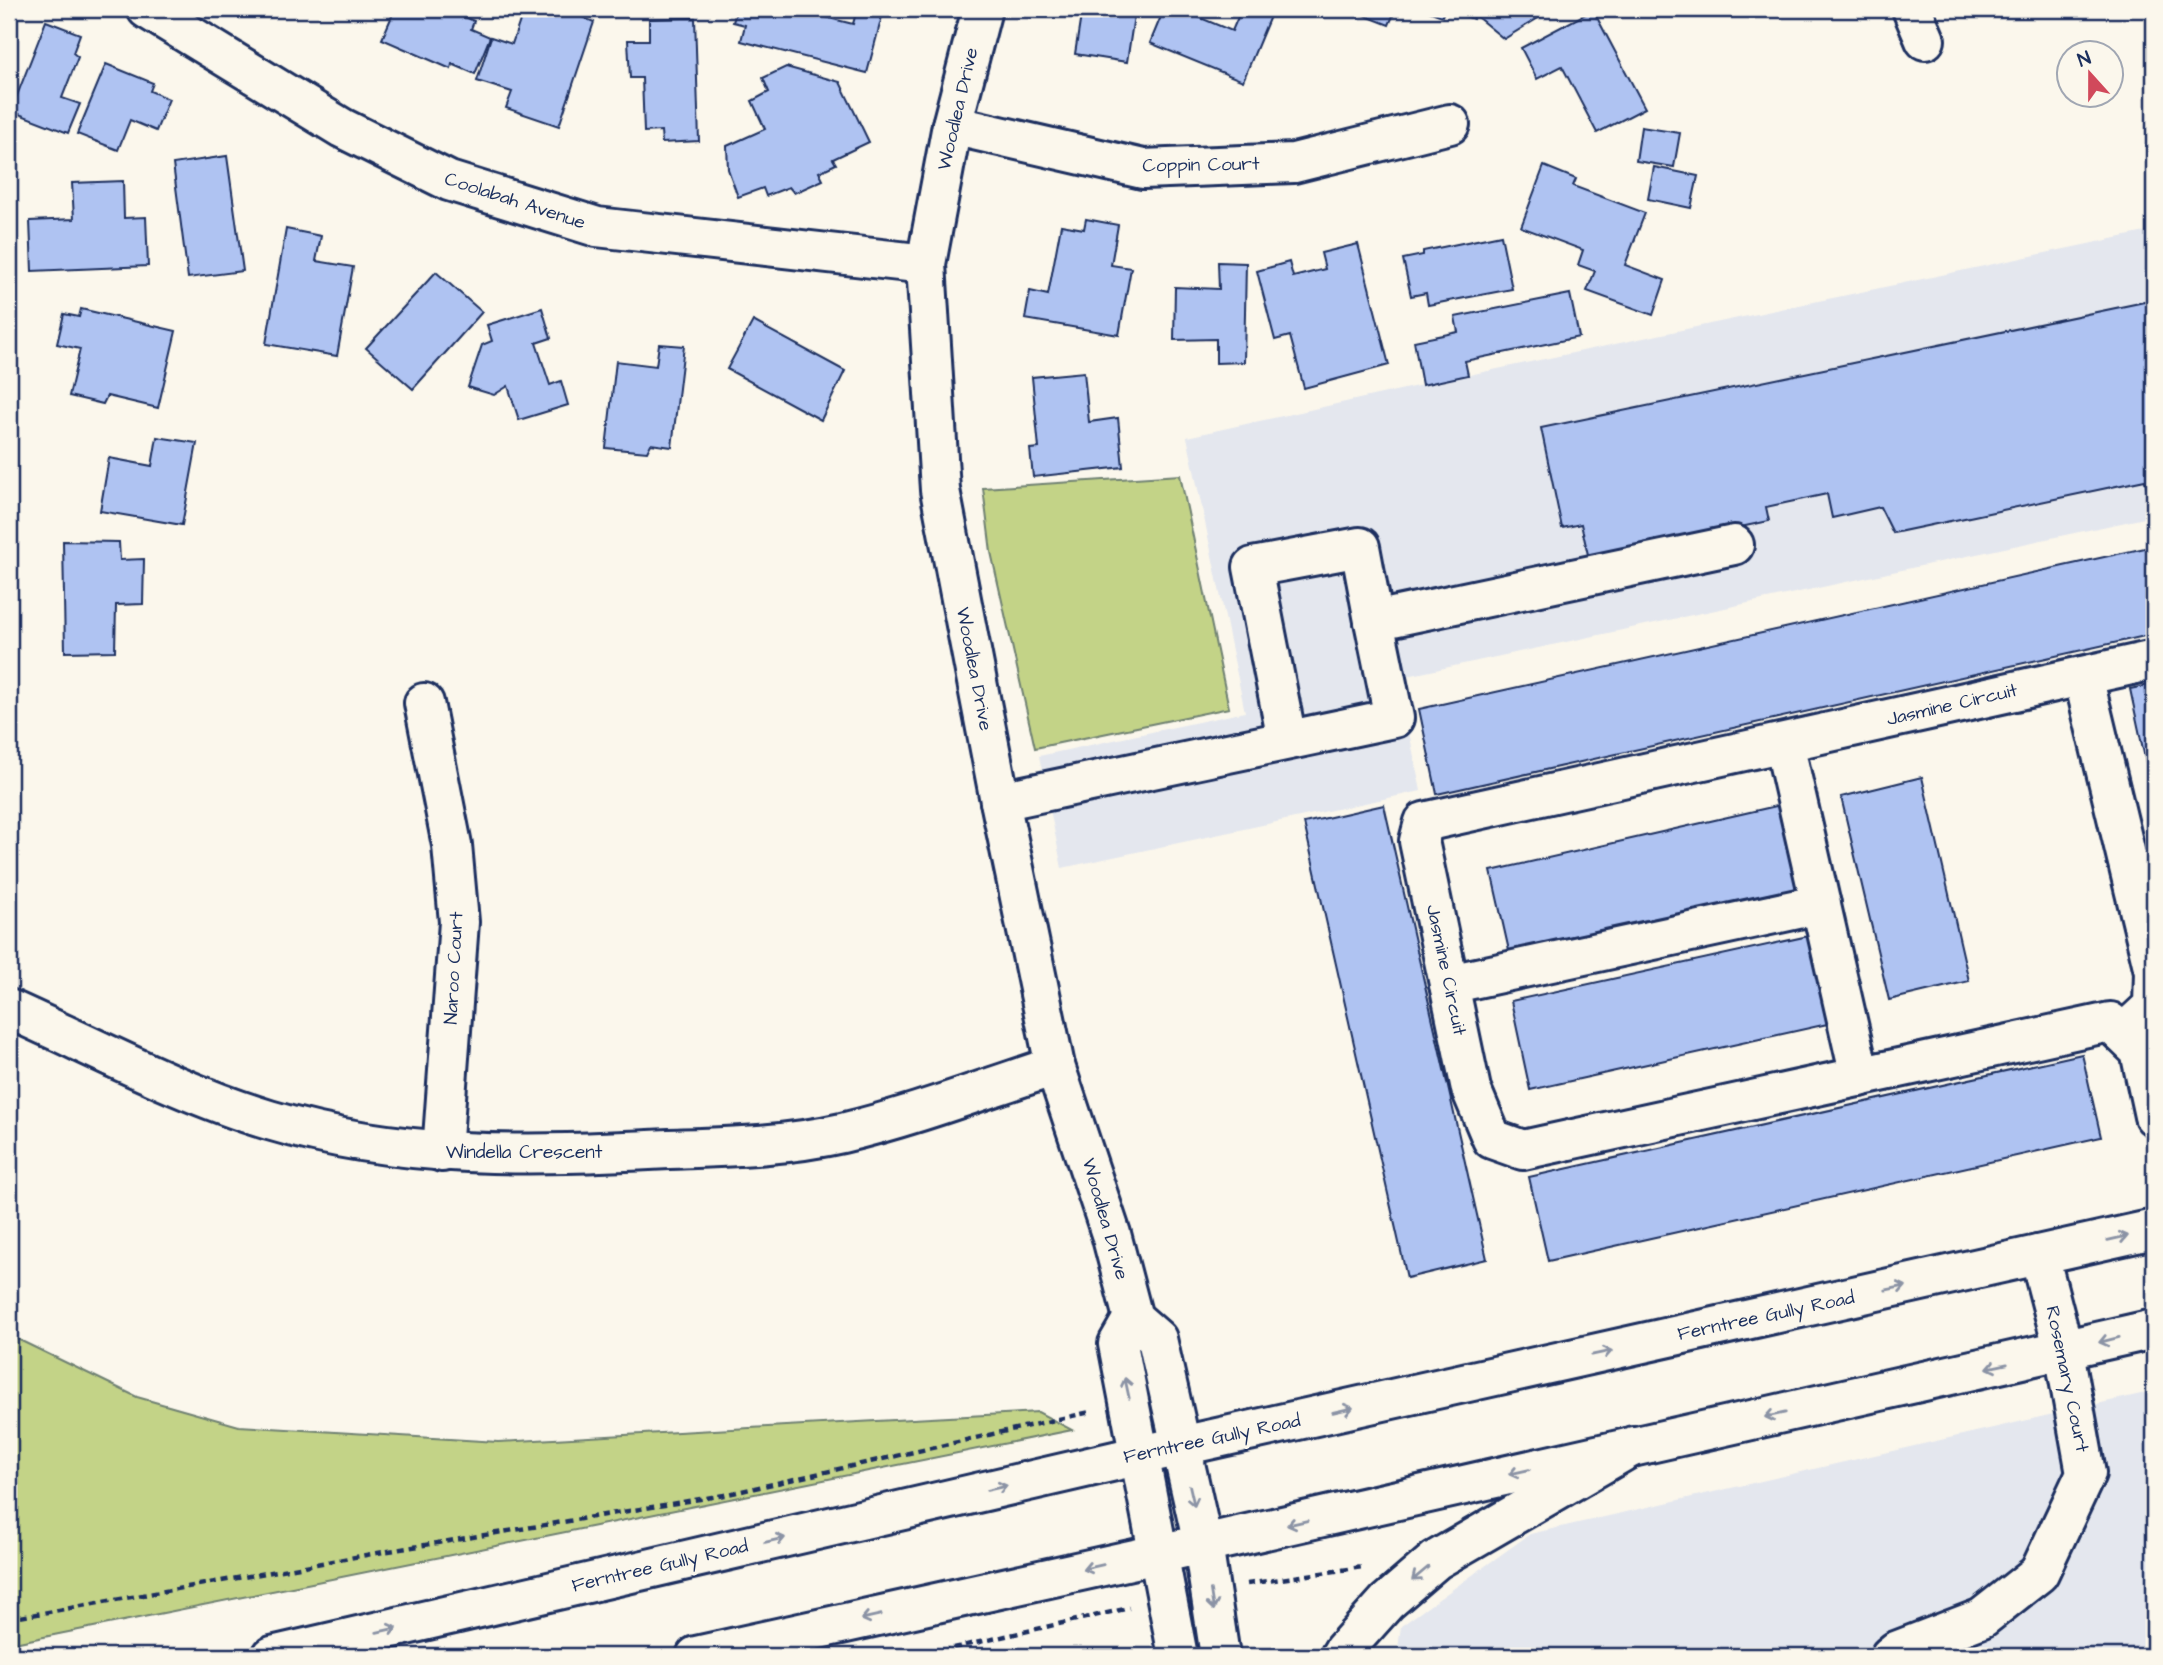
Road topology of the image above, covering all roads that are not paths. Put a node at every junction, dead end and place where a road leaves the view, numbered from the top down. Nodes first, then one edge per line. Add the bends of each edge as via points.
1 (147, 9) edge
2 (982, 9) edge
3 (1450, 124) dead end
4 (952, 125) junction
5 (926, 264) junction
6 (1734, 545) dead end
7 (1374, 621) junction
8 (2154, 660) edge
9 (2082, 676) junction
10 (424, 703) dead end
11 (1287, 740) junction
12 (1784, 743) junction
13 (1000, 801) junction
14 (1821, 904) junction
15 (1449, 984) junction
16 (9, 1009) edge
17 (2123, 1034) junction
18 (1055, 1066) junction
19 (1860, 1077) junction
20 (2154, 1116) edge
21 (442, 1152) junction
22 (2154, 1229) edge
23 (2039, 1255) junction
24 (1133, 1318) junction
25 (2154, 1329) edge
26 (2064, 1351) junction
27 (1633, 1446) junction
28 (1181, 1447) junction
29 (1141, 1455) junction
30 (1203, 1544) junction
31 (1159, 1552) junction
32 (272, 1656) edge
33 (696, 1656) edge
34 (1178, 1656) edge
35 (1220, 1656) edge
36 (1340, 1656) edge
37 (1890, 1656) edge

1 - 5 main road, Coolabah Avenue via 342,128 449,181 597,227
2 - 4 main road, Woodlea Drive
3 - 4 main road, Coppin Court via 1294,163 1143,169
4 - 5 main road, Woodlea Drive
5 - 13 main road, Woodlea Drive via 940,491
6 - 7 main road
7 - 11 main road via 1394,718
7 - 11 main road via 1360,547 1253,568
8 - 9 main road, Jasmine Circuit
9 - 12 main road, Jasmine Circuit
9 - 17 main road via 2154,971 2153,1006
10 - 21 main road, Naroo Court via 452,845 459,922
11 - 13 main road
12 - 14 main road
12 - 15 main road, Jasmine Circuit via 1424,822 1419,841
13 - 18 main road, Woodlea Drive
14 - 15 main road
14 - 19 main road
15 - 19 main road, Jasmine Circuit via 1471,1089 1492,1139 1523,1150
16 - 21 main road, Windella Crescent via 183,1087 270,1120 369,1144
17 - 19 main road, Jasmine Circuit via 2110,1022
17 - 20 main road via 2140,1051
18 - 21 main road, Windella Crescent via 897,1118 776,1144 559,1155
18 - 24 main road, Woodlea Drive via 1111,1234
23 -> 22 main road, Ferntree Gully Road
23 - 26 main road, Rosemary Court
28 -> 23 main road, Ferntree Gully Road
24 - 28 main road via 1157,1339
29 -> 24 main road via 1118,1344
25 -> 26 main road
26 -> 27 main road
26 - 37 main road, Rosemary Court via 2086,1473 2039,1573 1982,1618
27 -> 30 main road
27 -> 36 main road via 1436,1560 1387,1602
28 - 29 main road, Ferntree Gully Road
28 -> 30 main road
29 - 31 main road
32 -> 29 main road, Ferntree Gully Road
30 - 31 main road
30 -> 35 main road
31 -> 33 main road
31 - 34 main road

